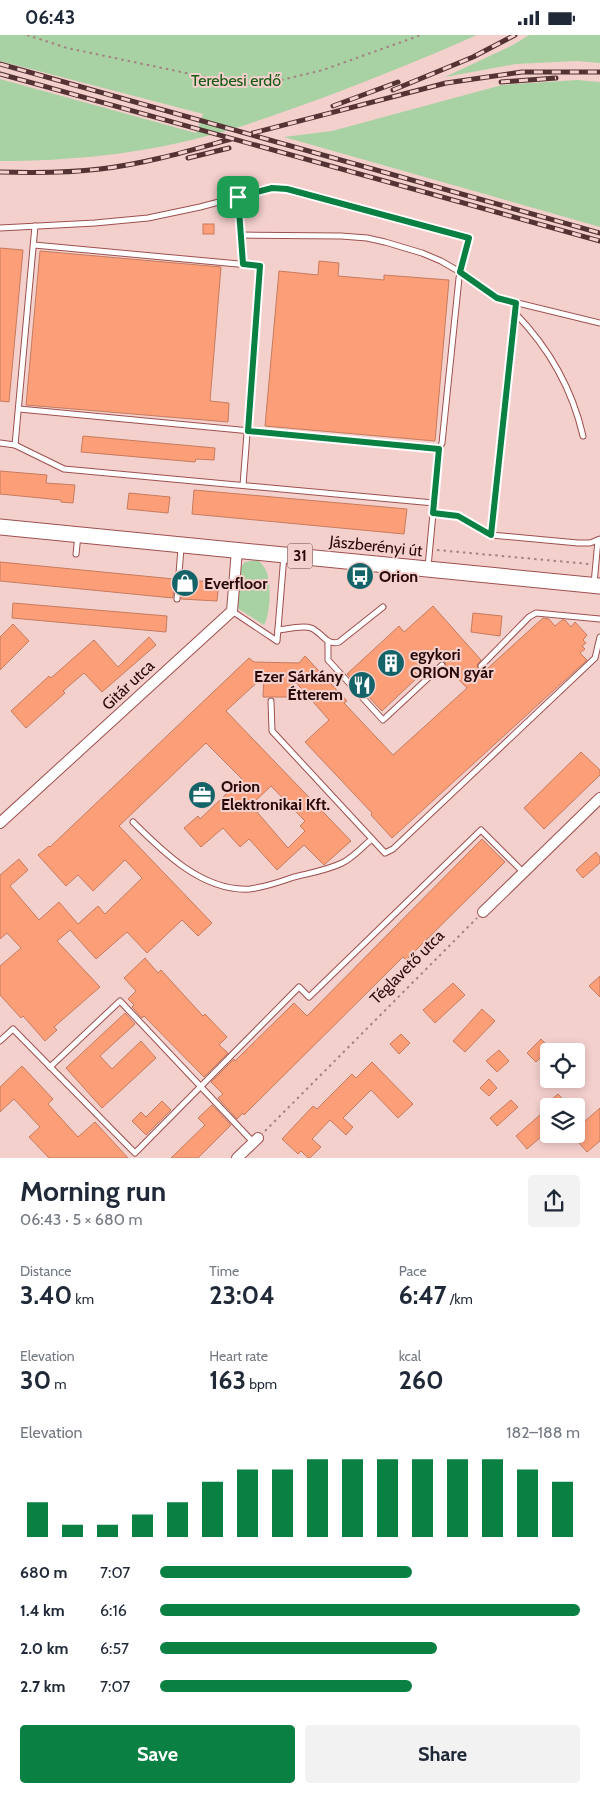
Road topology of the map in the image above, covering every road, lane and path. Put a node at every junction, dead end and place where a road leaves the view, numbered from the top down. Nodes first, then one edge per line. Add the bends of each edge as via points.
1 (27, 35) edge
2 (420, 35) edge
3 (238, 197) junction
4 (35, 226) junction
5 (0, 227) edge
6 (241, 235) junction
7 (34, 245) junction
8 (243, 264) junction
9 (460, 272) junction
10 (516, 303) junction
11 (515, 313) junction
12 (600, 323) edge
13 (18, 409) junction
14 (248, 431) junction
15 (582, 436) dead end
16 (0, 443) edge
17 (15, 445) junction
18 (439, 449) junction
19 (243, 485) junction
20 (434, 503) junction
21 (433, 513) junction
22 (0, 527) edge
23 (78, 535) junction
24 (491, 535) junction
25 (599, 540) edge
26 (182, 545) junction
27 (430, 549) junction
28 (237, 550) junction
29 (76, 554) dead end
30 (284, 555) junction
31 (596, 565) junction
32 (428, 569) junction
33 (597, 586) edge
34 (177, 599) dead end
35 (383, 607) dead end
36 (232, 611) junction
37 (600, 619) edge
38 (278, 630) junction
39 (600, 637) edge
40 (328, 642) junction
41 (442, 665) dead end
42 (480, 667) dead end
43 (271, 701) dead end
44 (600, 798) edge
45 (133, 822) dead end
46 (0, 823) edge
47 (372, 839) junction
48 (524, 873) junction
49 (483, 912) joint
50 (0, 1041) edge
51 (50, 1067) junction
52 (201, 1087) junction
53 (255, 1140) junction
54 (237, 1158) edge

1 - 2 path via 67,48 252,84 323,70
3 - 4 lane via 148,218
3 - 6 lane
3 - 9 lane via 272,188 287,189 469,238
4 - 5 lane
4 - 7 lane
6 - 8 lane
6 - 9 lane via 366,238 422,253
7 - 8 lane
7 - 13 lane
8 - 14 lane via 260,266
9 - 10 lane via 497,298
9 - 18 lane
10 - 11 lane
10 - 12 lane
11 - 15 lane via 553,361 573,401
11 - 24 lane
13 - 14 lane
13 - 17 lane
14 - 18 lane
14 - 19 lane
16 - 17 lane
17 - 19 lane via 64,469
18 - 20 lane
19 - 20 lane
20 - 21 lane
21 - 24 lane via 458,516
21 - 27 lane
22 - 23 main road, Jászberényi út / 31
23 - 26 main road, Jászberényi út / 31
23 - 29 lane
24 - 25 lane via 578,543
25 - 31 lane
26 - 28 main road, Jászberényi út / 31
26 - 34 lane
27 - 31 path
27 - 32 lane
28 - 30 main road, Jászberényi út / 31
28 - 36 street
30 - 32 main road, Jászberényi út / 31
30 - 38 lane
31 - 33 lane
32 - 33 main road, Jászberényi út / 31
35 - 40 lane via 339,641
36 - 38 lane via 277,641
36 - 46 street, Gitár utca
37 - 42 lane via 536,613 528,617
38 - 40 lane via 311,628
39 - 47 lane via 595,658 393,849 385,853
40 - 41 lane via 328,660 383,720
43 - 47 lane via 272,731
44 - 48 street
45 - 47 lane via 181,865 232,888 262,887 343,863
48 - 49 street
48 - 52 lane via 481,830 309,997 299,987
49 - 53 path, Téglavető utca
50 - 51 lane via 13,1029
51 - 52 lane via 135,1153
51 - 52 lane via 120,1001
52 - 53 lane
53 - 54 street

